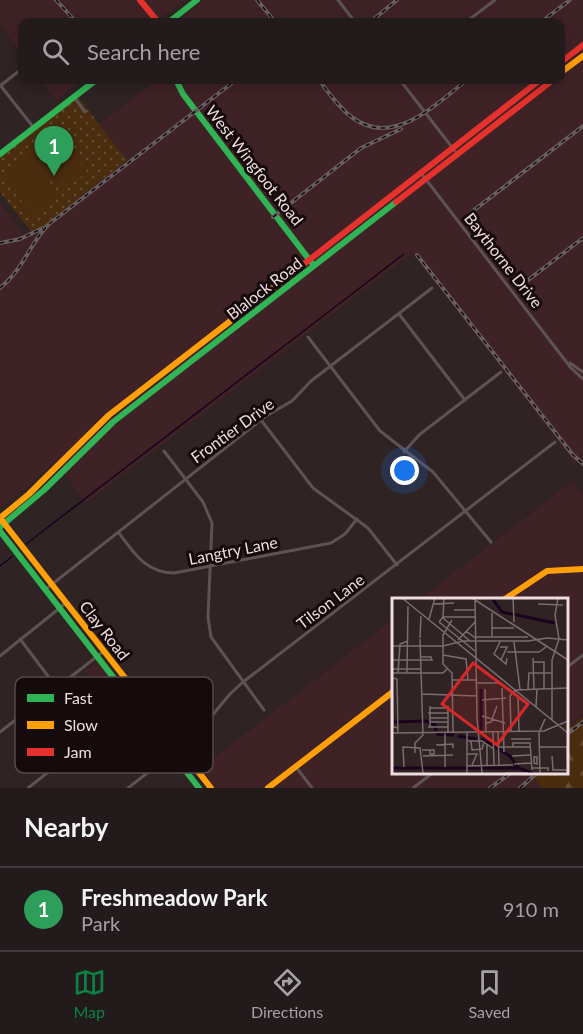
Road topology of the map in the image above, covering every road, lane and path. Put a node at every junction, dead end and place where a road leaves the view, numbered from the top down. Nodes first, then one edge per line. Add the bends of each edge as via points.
1 (140, 0) edge
2 (197, 0) edge
3 (338, 0) edge
4 (495, 0) edge
5 (155, 18) edge
6 (174, 18) edge
7 (352, 18) edge
8 (471, 18) edge
9 (583, 45) edge
10 (583, 56) edge
11 (565, 60) edge
12 (565, 71) edge
13 (18, 72) edge
14 (91, 84) edge
15 (178, 84) edge
16 (403, 84) edge
17 (535, 84) edge
18 (548, 84) edge
19 (0, 85) edge
20 (74, 97) junction
21 (502, 110) junction
22 (85, 112) dead end
23 (507, 117) junction
24 (34, 128) junction
25 (453, 148) junction
26 (0, 154) edge
27 (458, 155) junction
28 (421, 173) junction
29 (426, 179) junction
30 (368, 214) junction
31 (373, 221) junction
32 (310, 260) junction
33 (315, 266) junction
34 (432, 288) dead end
35 (270, 290) junction
36 (276, 297) junction
37 (399, 314) junction
38 (230, 322) junction
39 (235, 329) junction
40 (308, 337) dead end
41 (188, 353) junction
42 (193, 360) junction
43 (569, 363) junction
44 (330, 366) junction
45 (501, 372) dead end
46 (583, 372) edge
47 (583, 379) edge
48 (146, 386) junction
49 (151, 393) junction
50 (465, 400) junction
51 (109, 415) junction
52 (261, 420) junction
53 (113, 422) junction
54 (555, 442) dead end
55 (71, 449) junction
56 (164, 451) dead end
57 (404, 452) junction
58 (77, 455) junction
59 (54, 469) junction
60 (185, 479) junction
61 (36, 487) junction
62 (47, 488) junction
63 (32, 501) junction
64 (467, 511) junction
65 (357, 519) junction
66 (1, 523) edge
67 (119, 534) junction
68 (490, 542) dead end
69 (32, 557) junction
70 (24, 563) junction
71 (398, 565) junction
72 (210, 567) junction
73 (583, 569) edge
74 (53, 584) junction
75 (45, 590) junction
76 (506, 598) edge
77 (67, 602) junction
78 (60, 608) junction
79 (20, 639) junction
80 (104, 651) junction
81 (583, 655) edge
82 (0, 656) edge
83 (97, 656) junction
84 (568, 667) edge
85 (49, 677) edge
86 (71, 677) edge
87 (113, 677) edge
88 (125, 677) edge
89 (243, 682) junction
90 (392, 693) edge
91 (264, 710) dead end
92 (213, 714) edge
93 (15, 720) edge
94 (1, 730) edge
95 (296, 767) junction
96 (47, 773) edge
97 (147, 773) edge
98 (187, 773) edge
99 (199, 773) edge
100 (432, 773) edge
101 (28, 788) edge
102 (128, 788) edge
103 (199, 788) edge
104 (211, 788) edge
105 (268, 788) edge
106 (312, 788) edge
107 (413, 788) edge

1 - 5 main road
2 - 6 main road
3 - 7 street
4 - 8 street
9 - 11 main road
10 - 12 main road
13 - 19 street
14 - 20 main road
15 - 32 main road, West Wingfoot Road
16 - 25 street
17 - 21 main road, Blalock Road
18 - 23 main road, Blalock Road
19 - 24 street
20 - 22 street
20 - 24 main road
21 - 23 main road
21 - 25 main road, Blalock Road
23 - 27 main road, Blalock Road
24 - 26 main road
25 - 27 street
25 - 28 main road, Blalock Road
27 - 29 main road, Blalock Road
28 - 29 street, Baythorne Drive
28 - 30 main road, Blalock Road
29 - 31 main road, Blalock Road
29 - 43 street, Baythorne Drive
30 - 31 main road
30 - 32 main road, Blalock Road
31 - 33 main road, Blalock Road
32 - 33 main road, West Wingfoot Road
32 - 35 main road, Blalock Road
33 - 36 main road, Blalock Road
34 - 37 street, Frontier Drive
35 - 36 main road
35 - 38 main road, Blalock Road
36 - 39 main road, Blalock Road
37 - 44 street, Frontier Drive
37 - 50 street
38 - 39 main road
38 - 41 main road, Blalock Road
39 - 42 main road, Blalock Road
40 - 44 street
41 - 42 main road
41 - 48 main road, Blalock Road
42 - 49 main road, Blalock Road
43 - 46 street, Baythorne Drive
43 - 47 street, Baythorne Drive
44 - 52 street, Frontier Drive via 292,401
44 - 57 street via 380,431
45 - 50 street
48 - 49 main road
48 - 51 main road, Blalock Road
49 - 53 main road, Blalock Road
50 - 57 street via 419,435
51 - 53 main road
51 - 55 main road, Blalock Road
52 - 60 street, Frontier Drive
52 - 65 street via 314,488
53 - 58 main road, Blalock Road
54 - 64 street, Tilson Lane
55 - 58 main road
55 - 59 main road, Blalock Road
56 - 60 street
57 - 64 street via 434,472
58 - 62 main road, Blalock Road
59 - 61 main road, Blalock Road
59 - 62 main road via 45,483
60 - 67 street, Frontier Drive
60 - 72 street via 212,523
61 - 63 main road via 38,494
61 - 66 main road, Blalock Road
62 - 63 main road, Blalock Road
63 - 66 main road, Blalock Road
64 - 68 street
64 - 71 street, Tilson Lane
65 - 71 street
65 - 72 street, Langtry Lane via 331,543
66 - 69 main road, Clay Road
66 - 70 main road, Clay Road
67 - 72 street, Langtry Lane via 142,563 157,571 174,573
67 - 74 street, Frontier Drive
69 - 70 main road
69 - 74 main road, Clay Road
70 - 75 main road, Clay Road
71 - 89 street, Tilson Lane
72 - 89 street via 209,631 215,646
73 - 76 main road via 547,571
74 - 75 street, Frontier Drive
74 - 77 main road, Clay Road
75 - 78 main road, Clay Road
77 - 78 street
77 - 80 main road, Clay Road
78 - 79 street
78 - 83 main road, Clay Road
79 - 82 street
79 - 85 street
80 - 83 street
80 - 88 main road, Clay Road
81 - 84 street
83 - 86 street
83 - 87 main road, Clay Road
89 - 91 street
89 - 92 street, Tilson Lane
90 - 95 main road
93 - 94 street
95 - 105 main road
95 - 106 street
96 - 101 street
97 - 102 street, Tilson Lane
98 - 103 main road, Clay Road
99 - 104 main road, Clay Road
100 - 107 street

